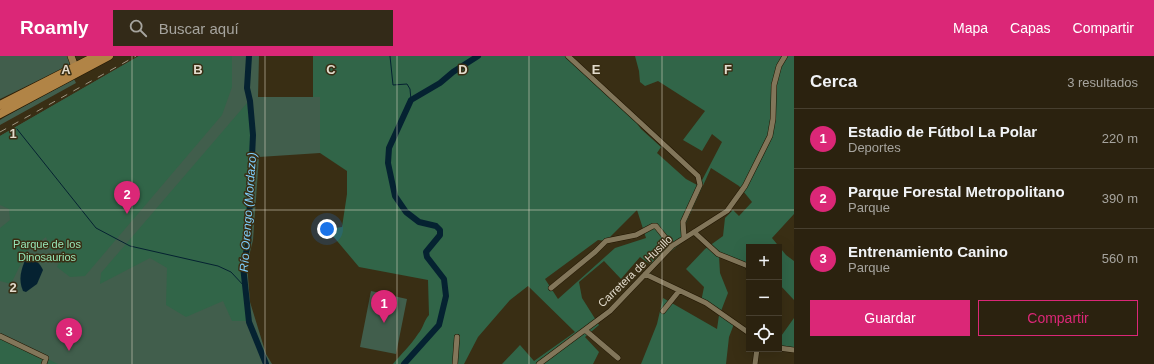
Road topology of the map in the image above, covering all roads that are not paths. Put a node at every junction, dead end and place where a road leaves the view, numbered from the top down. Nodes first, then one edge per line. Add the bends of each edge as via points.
1 (109, 56) edge
2 (568, 56) edge
3 (785, 56) edge
4 (95, 60) edge
5 (75, 64) edge
6 (68, 79) junction
7 (0, 105) edge
8 (0, 114) edge
9 (694, 232) junction
10 (684, 237) junction
11 (672, 246) junction
12 (746, 265) edge
13 (645, 274) junction
14 (552, 288) dead end
15 (679, 291) junction
16 (663, 312) dead end
17 (585, 330) junction
18 (746, 331) edge
19 (0, 336) edge
20 (457, 337) dead end
21 (782, 348) edge
22 (794, 350) edge
23 (757, 352) edge
24 (618, 358) dead end
25 (44, 364) edge
26 (455, 364) edge
27 (539, 364) edge
28 (755, 364) edge

1 - 4 highway
2 - 10 street via 698,176 700,185 683,222
3 - 9 street, Carretera de Husillo via 779,66 774,85 770,136 745,186 727,211
4 - 5 highway
4 - 6 highway
5 - 6 highway via 77,73
5 - 7 highway
6 - 8 highway
9 - 10 street, Carretera de Husillo
9 - 12 street via 718,254
10 - 11 street, Carretera de Husillo
11 - 13 street, Carretera de Husillo
11 - 14 street via 656,226 636,235 606,241
13 - 15 street
13 - 17 street, Carretera de Husillo via 615,306
15 - 16 street
15 - 18 street via 706,303
17 - 24 street
17 - 27 street, Carretera de Husillo
19 - 25 street via 46,358
20 - 26 street
21 - 22 street
23 - 28 street

